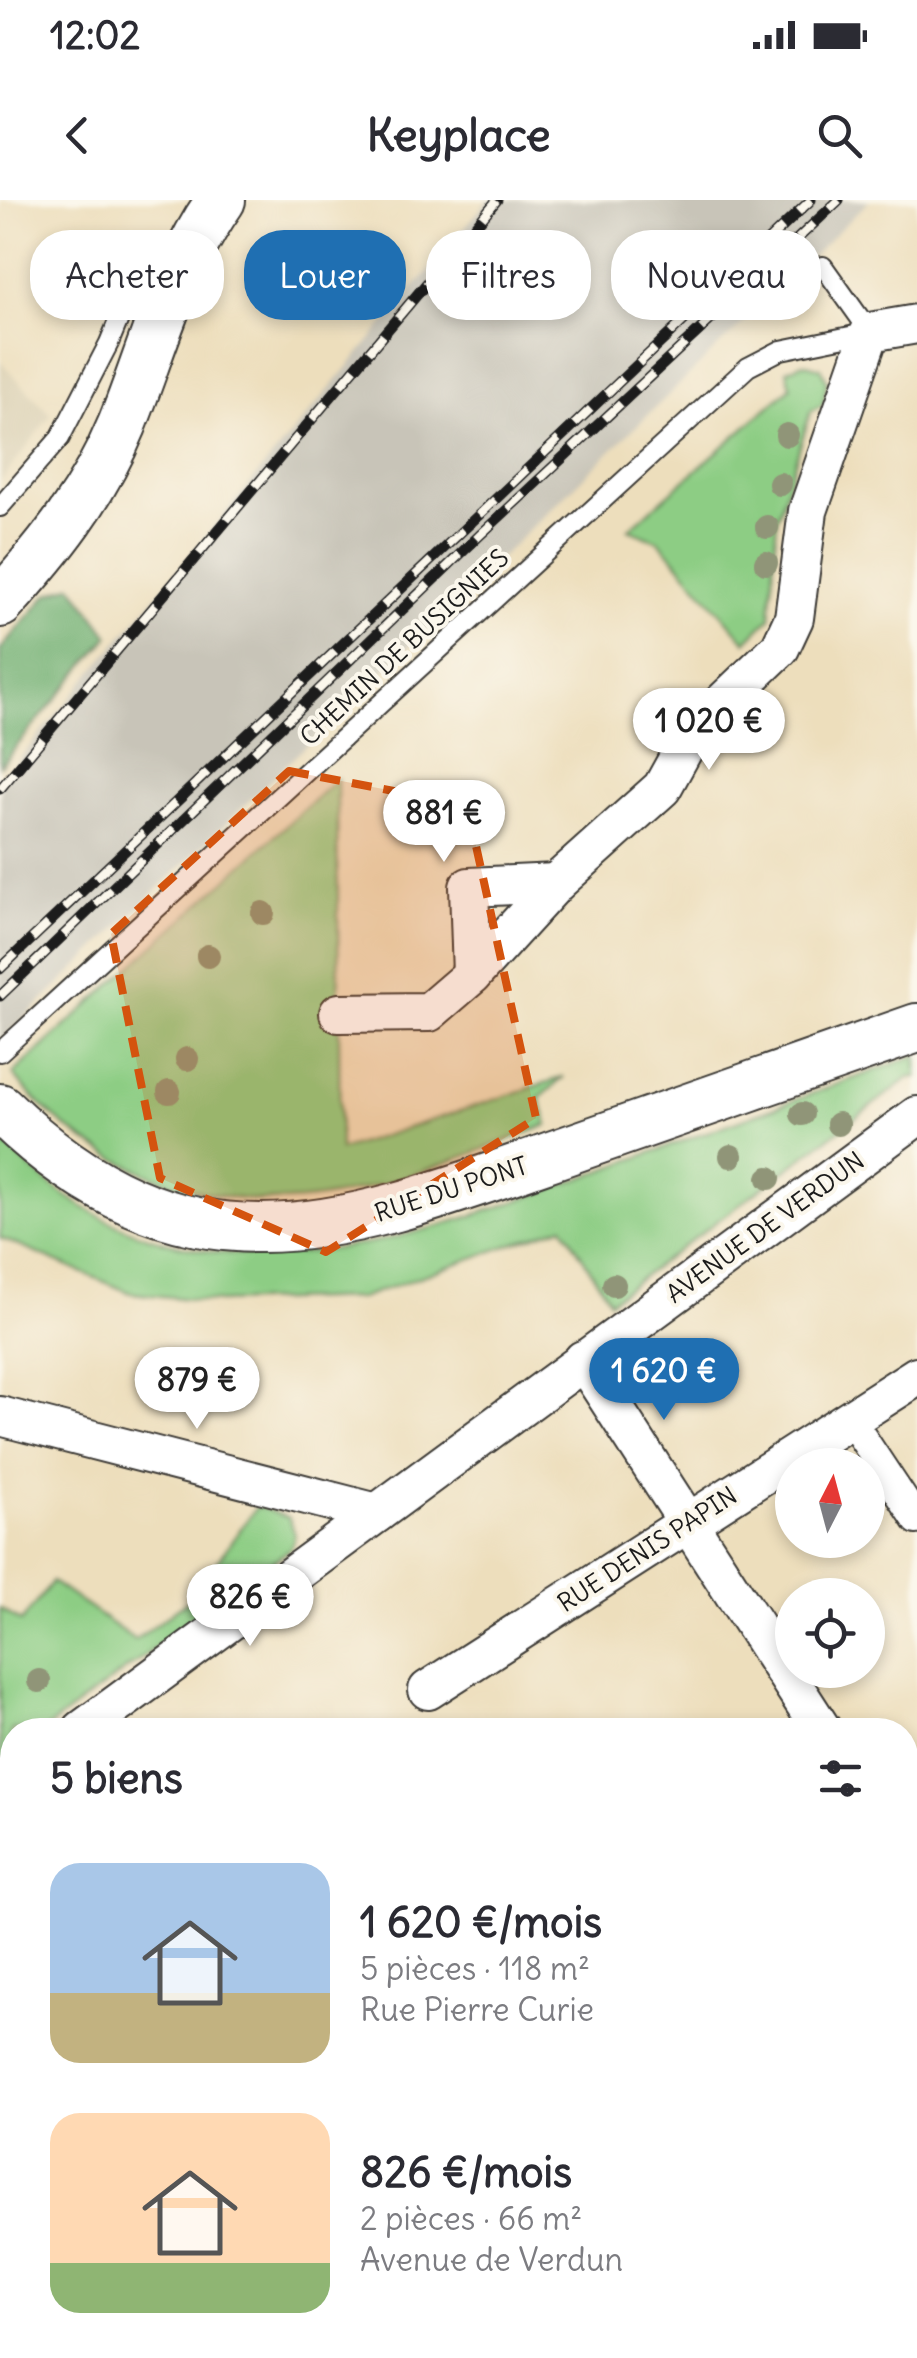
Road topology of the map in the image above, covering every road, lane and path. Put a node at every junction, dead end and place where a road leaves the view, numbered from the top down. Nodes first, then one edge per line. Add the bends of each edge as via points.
1 (221, 200) edge
2 (202, 230) edge
3 (822, 266) dead end
4 (118, 320) edge
5 (162, 320) edge
6 (917, 324) edge
7 (870, 332) junction
8 (0, 507) edge
9 (0, 602) edge
10 (556, 883) junction
11 (472, 975) junction
12 (338, 1013) dead end
13 (917, 1028) edge
14 (0, 1052) edge
15 (0, 1108) edge
16 (917, 1116) edge
17 (584, 1360) junction
18 (917, 1376) edge
19 (0, 1416) edge
20 (850, 1419) junction
21 (377, 1514) junction
22 (917, 1520) edge
23 (688, 1523) junction
24 (428, 1690) dead end
25 (98, 1718) edge
26 (814, 1718) edge

1 - 2 street
3 - 7 lane
4 - 8 lane via 60,438
5 - 9 street via 96,480 60,536
6 - 7 street
7 - 10 street via 808,510 789,633 771,661 694,730 662,788
7 - 14 lane, CHEMIN DE BUSIGNIES via 781,350 730,382
10 - 11 street
10 - 11 street via 469,887
11 - 12 street via 429,1012
13 - 15 street, RUE DU PONT via 461,1188 317,1227 232,1227 149,1210 77,1174
16 - 17 street, AVENUE DE VERDUN
17 - 21 street, AVENUE DE VERDUN
17 - 23 street
18 - 20 street, RUE DENIS PAPIN
19 - 21 street
20 - 22 street
20 - 23 street, RUE DENIS PAPIN
21 - 25 street, AVENUE DE VERDUN
23 - 24 street, RUE DENIS PAPIN
23 - 26 street

